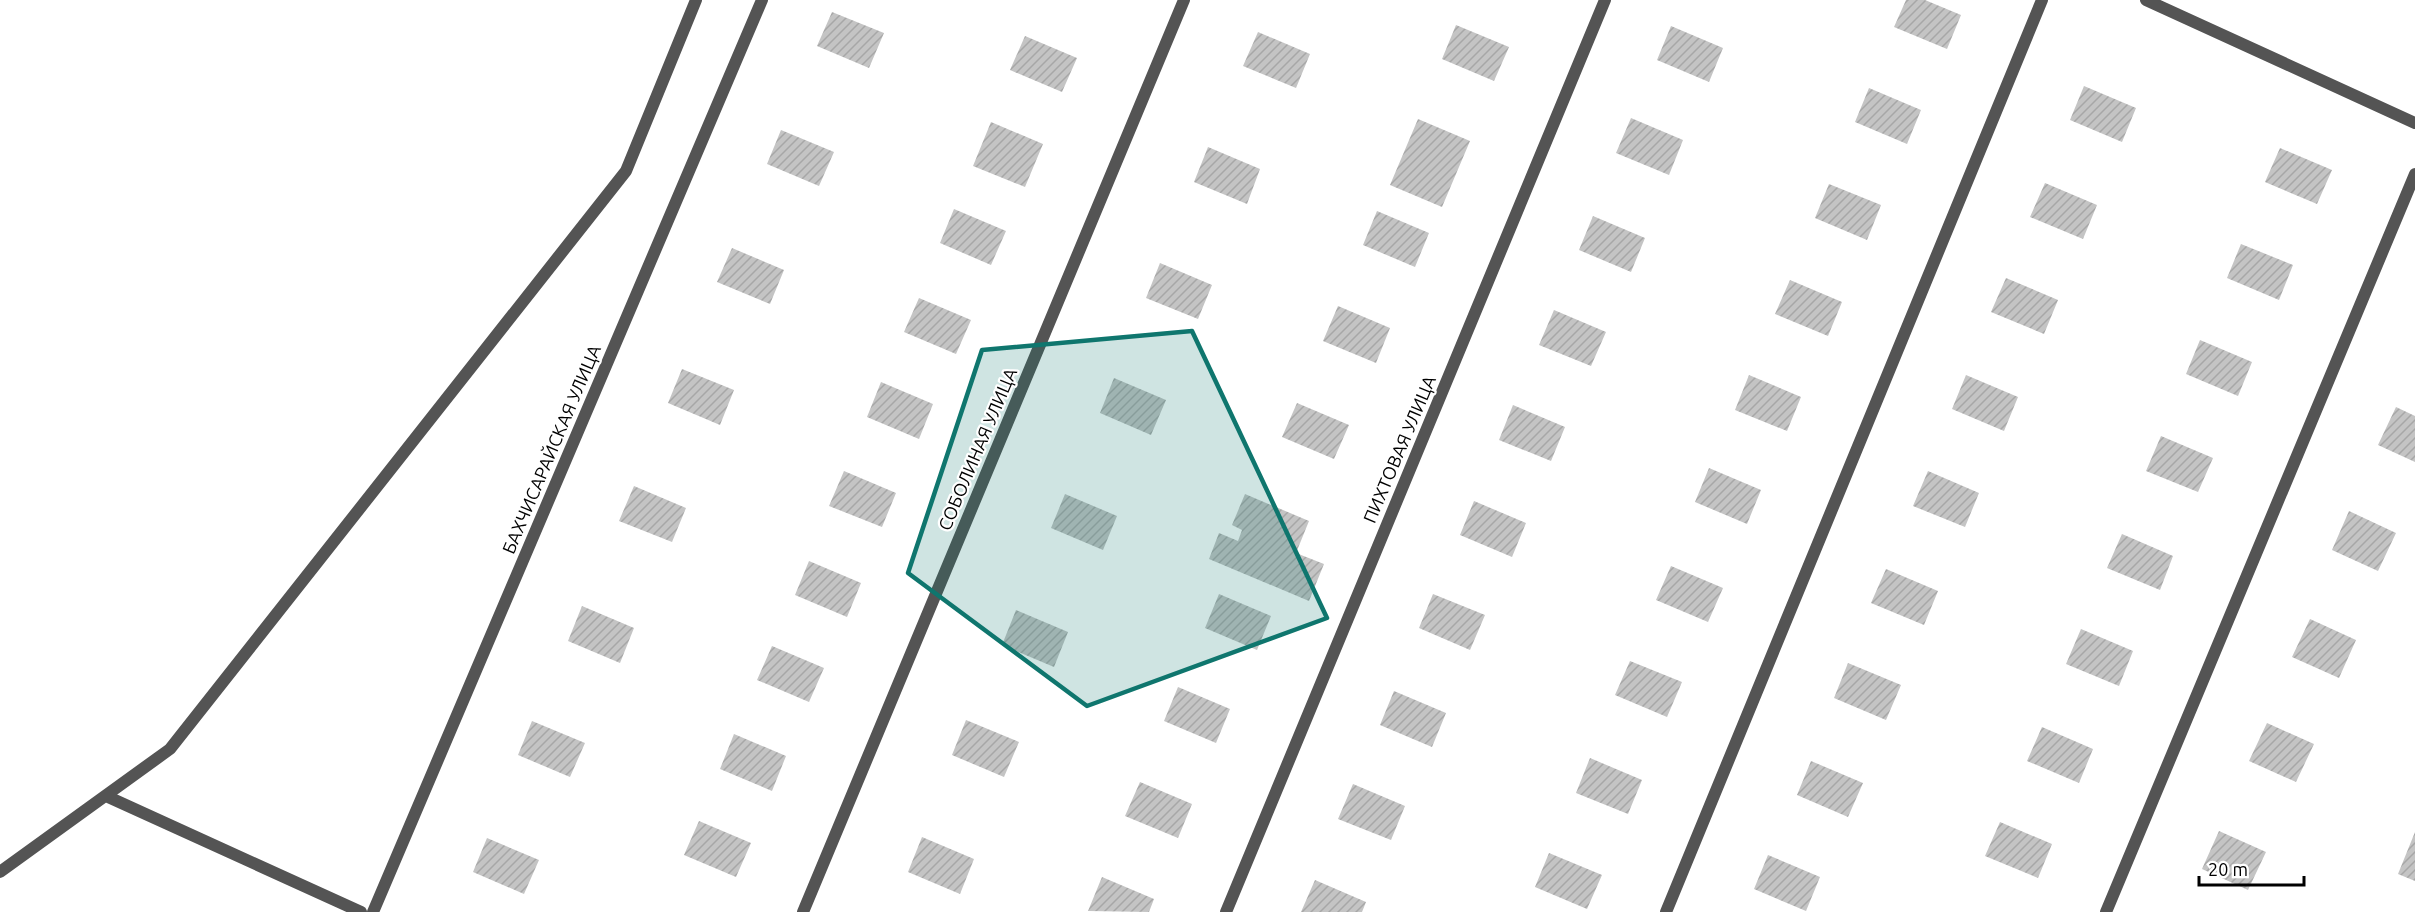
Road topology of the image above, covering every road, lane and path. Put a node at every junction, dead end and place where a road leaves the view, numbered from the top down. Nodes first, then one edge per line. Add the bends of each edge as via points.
1 (696, 0) edge
2 (762, 0) edge
3 (1184, 0) edge
4 (1605, 0) edge
5 (2042, 0) edge
6 (2146, 0) edge
7 (2415, 123) edge
8 (2415, 174) edge
9 (106, 796) junction
10 (0, 872) edge
11 (361, 912) edge
12 (373, 912) edge
13 (803, 912) edge
14 (1226, 912) edge
15 (1666, 912) edge
16 (2106, 912) edge

1 - 9 street via 626,171 170,749
2 - 12 street, БАХЧИСАРАЙСКАЯ УЛИЦА
3 - 13 street, СОБОЛИНАЯ УЛИЦА
4 - 14 street, ПИХТОВАЯ УЛИЦА
5 - 15 street
6 - 7 street
8 - 16 street
9 - 10 street
9 - 11 street

